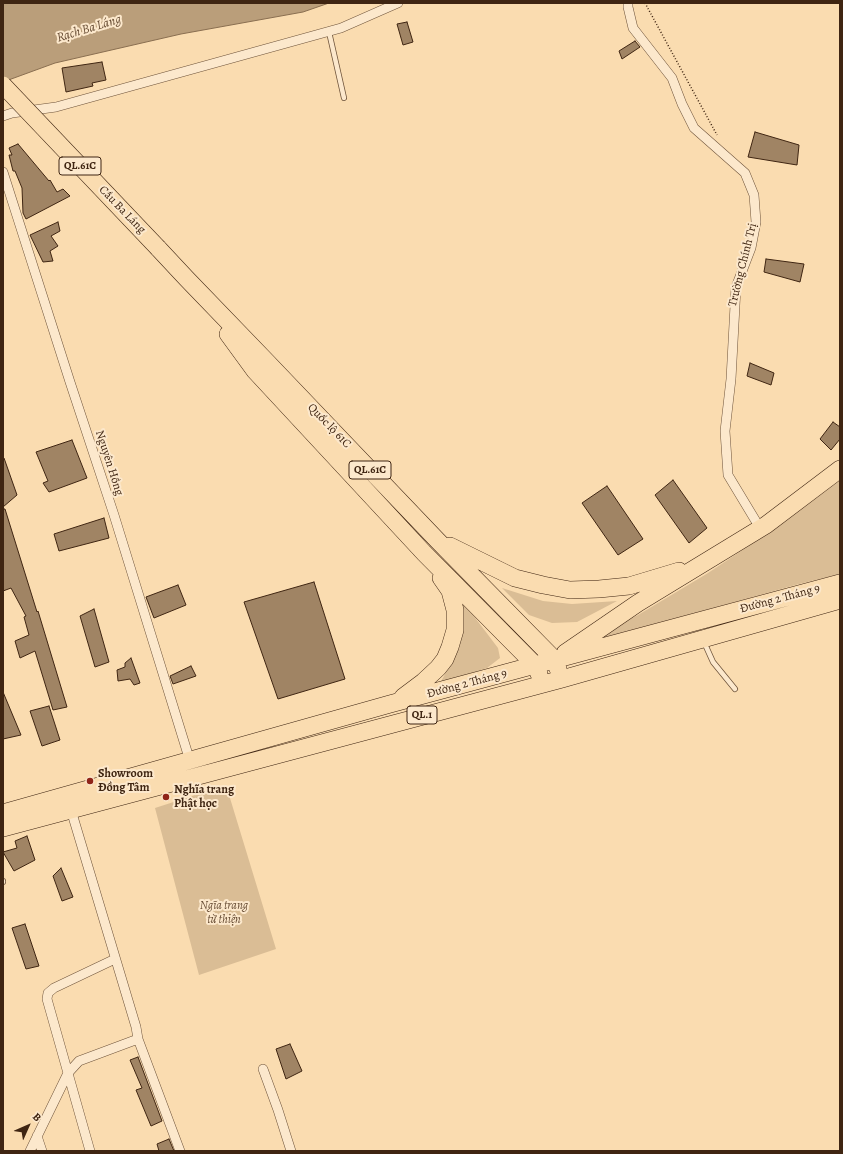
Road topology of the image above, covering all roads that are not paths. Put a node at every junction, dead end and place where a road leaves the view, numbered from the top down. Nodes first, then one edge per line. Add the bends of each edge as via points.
1 (398, 3) edge
2 (628, 3) edge
3 (329, 32) junction
4 (3, 85) edge
5 (344, 98) dead end
6 (3, 116) edge
7 (3, 172) edge
8 (158, 248) joint
9 (186, 278) junction
10 (840, 469) edge
11 (760, 528) junction
12 (438, 541) junction
13 (424, 553) junction
14 (702, 565) junction
15 (840, 582) edge
16 (840, 600) edge
17 (702, 639) junction
18 (555, 660) junction
19 (536, 666) junction
20 (562, 679) junction
21 (542, 683) junction
22 (735, 689) dead end
23 (390, 704) junction
24 (190, 761) junction
25 (71, 810) junction
26 (3, 813) edge
27 (3, 828) edge
28 (115, 958) junction
29 (138, 1039) junction
30 (263, 1069) dead end
31 (68, 1073) junction
32 (37, 1136) junction
33 (30, 1151) edge
34 (42, 1151) edge
35 (90, 1151) edge
36 (180, 1151) edge
37 (291, 1151) edge

1 - 3 street
2 - 11 street via 633,28 672,78 694,128 745,174 754,195 756,222 751,248 736,287 731,379 725,431 728,475
3 - 5 lane
3 - 6 street via 56,107 12,112
4 - 8 highway, Cầu Ba Láng / QL.61C, bridge
7 - 24 street, Nguyên Hồng
8 - 9 highway, Quốc lộ 61C / QL.61C
9 - 12 highway, Quốc lộ 61C / QL.61C
9 - 13 highway, Quốc lộ 61C / QL.61C via 255,371
10 - 11 highway
11 - 14 highway
12 - 14 highway via 515,578 570,590 629,586
12 - 18 highway, Quốc lộ 61C / QL.61C
13 - 19 highway, Quốc lộ 61C / QL.61C
13 - 23 highway via 450,591 455,610 454,630 445,660 423,682
14 - 18 highway via 638,603
15 - 18 highway, Đường 2 Tháng 9 / QL.1
16 - 17 highway, Đường 2 Tháng 9 / QL.1
17 - 20 highway, Đường 2 Tháng 9 / QL.1
17 - 22 lane via 713,662
18 - 19 highway, Đường 2 Tháng 9 / QL.1
18 - 20 highway
19 - 21 highway
19 - 23 highway, Đường 2 Tháng 9 / QL.1
20 - 21 highway, Đường 2 Tháng 9 / QL.1
21 - 25 highway, Đường 2 Tháng 9 / QL.1
23 - 24 highway, Đường 2 Tháng 9 / QL.1
24 - 26 highway, Đường 2 Tháng 9 / QL.1
25 - 27 highway, Đường 2 Tháng 9 / QL.1
25 - 28 street
28 - 29 street
28 - 31 street via 57,986 48,994 47,999
29 - 31 street via 79,1061
29 - 36 street
30 - 37 street
31 - 32 street
31 - 35 street
32 - 33 street
32 - 34 street

